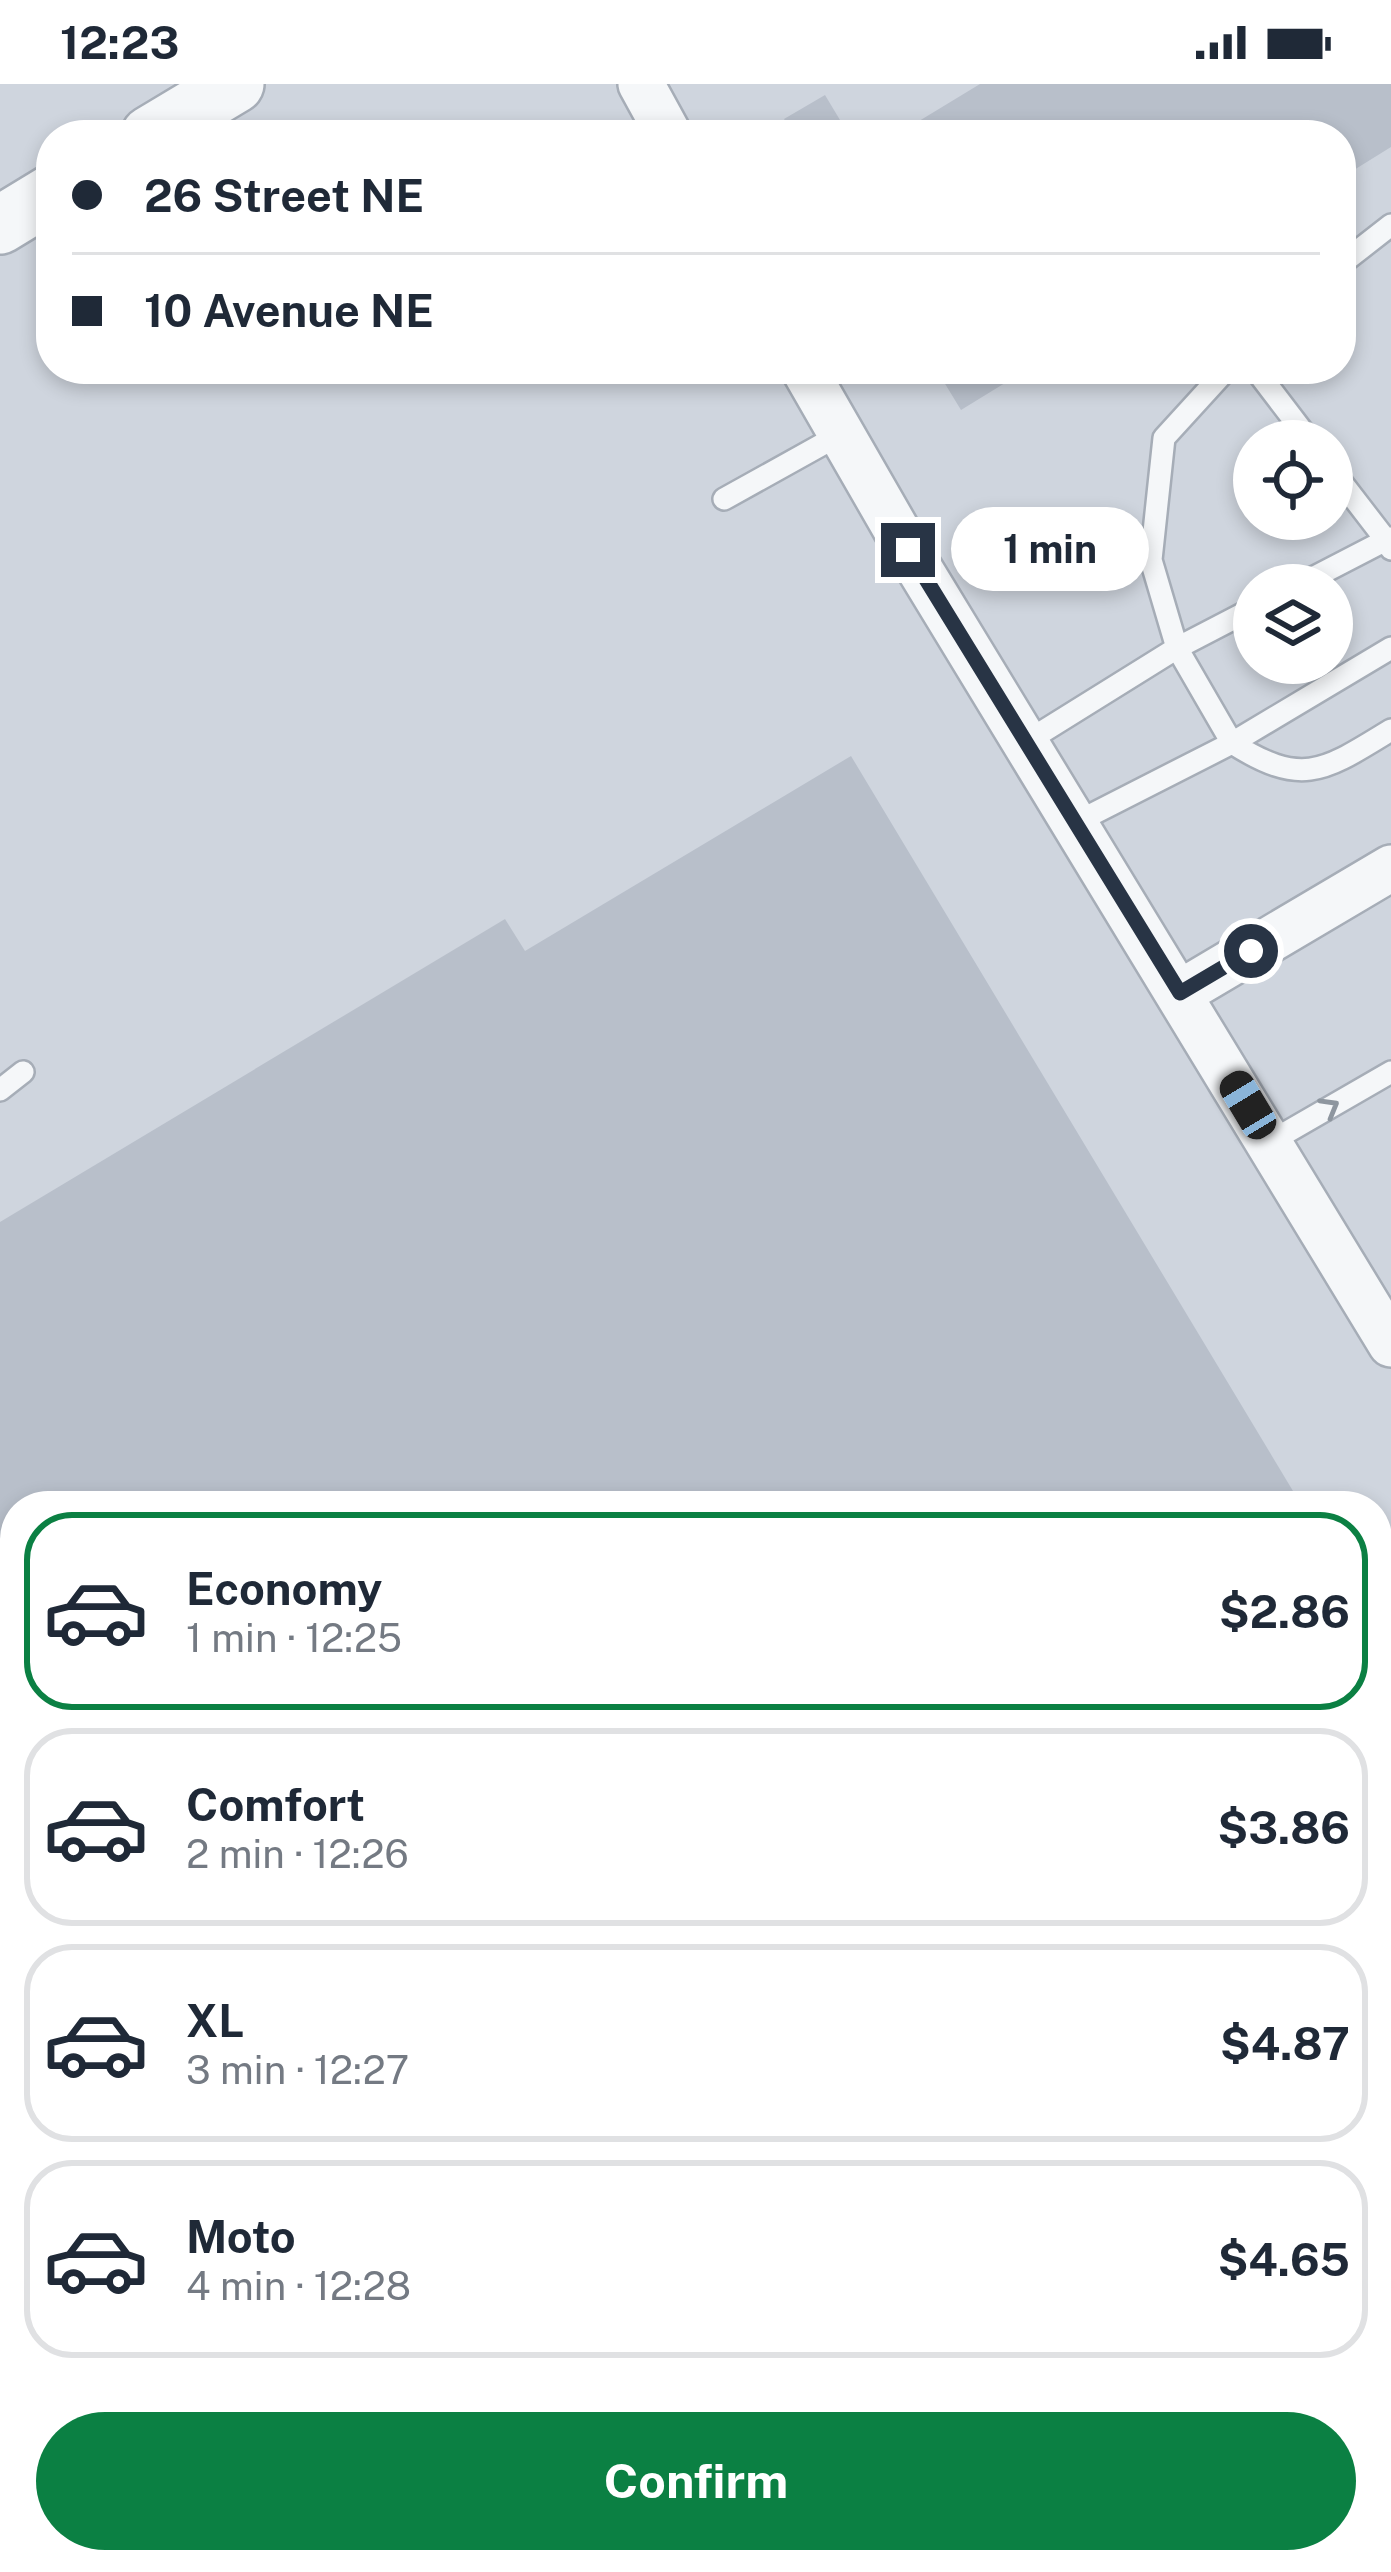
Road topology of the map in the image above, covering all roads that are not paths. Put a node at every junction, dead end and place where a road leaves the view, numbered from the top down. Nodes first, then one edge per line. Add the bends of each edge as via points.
1 (235, 84) edge
2 (640, 84) edge
3 (175, 120) edge
4 (660, 120) edge
5 (36, 203) edge
6 (0, 225) edge
7 (1391, 225) edge
8 (1356, 252) edge
9 (813, 384) edge
10 (1213, 384) edge
11 (1266, 384) edge
12 (1294, 420) edge
13 (841, 434) junction
14 (1353, 497) edge
15 (724, 499) dead end
16 (1389, 542) edge
17 (1343, 564) edge
18 (1233, 619) edge
19 (1177, 648) junction
20 (1391, 648) edge
21 (1391, 730) edge
22 (1026, 742) junction
23 (1232, 743) junction
24 (1076, 823) junction
25 (1391, 868) edge
26 (1180, 993) junction
27 (23, 1072) dead end
28 (1391, 1072) edge
29 (0, 1090) edge
30 (1270, 1142) junction
31 (1391, 1344) edge

1 - 3 street
2 - 4 street
5 - 6 street
7 - 8 lane
9 - 13 street
10 - 19 lane via 1164,438 1151,560
11 - 12 lane
13 - 15 lane
13 - 22 street
14 - 16 lane
16 - 17 lane
18 - 19 lane
19 - 22 lane
19 - 23 lane
20 - 23 lane
21 - 23 lane via 1338,763 1300,772 1269,766
22 - 24 street
23 - 24 lane
24 - 26 street
25 - 26 street
26 - 30 street
27 - 29 lane
30 -> 28 lane
30 - 31 street

